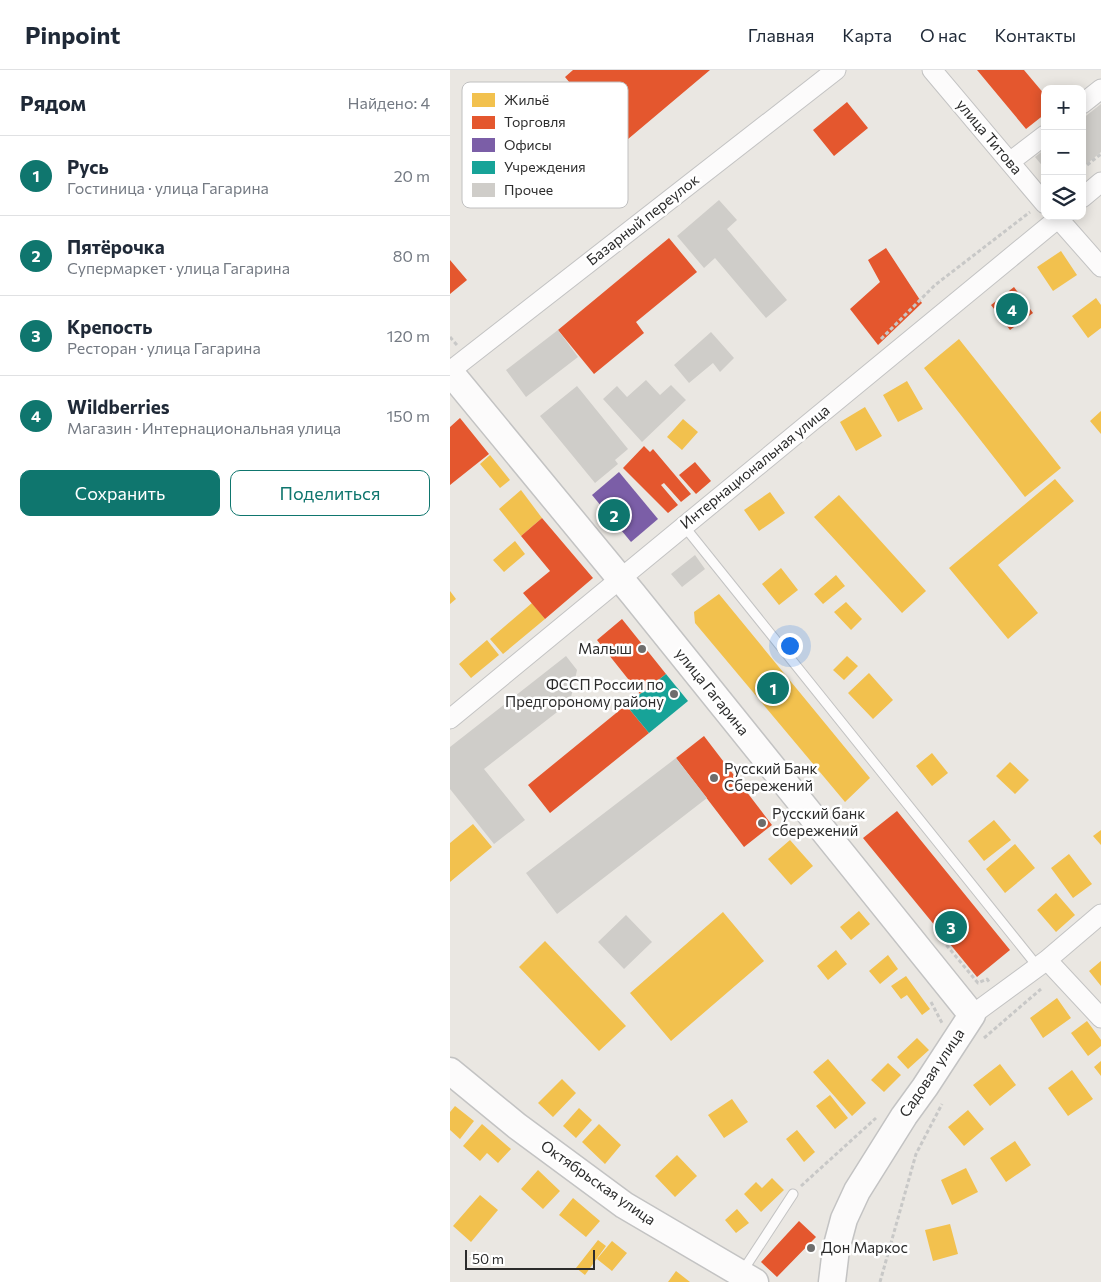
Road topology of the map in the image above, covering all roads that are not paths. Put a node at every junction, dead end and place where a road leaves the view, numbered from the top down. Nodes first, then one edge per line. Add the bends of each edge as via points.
1 (836, 70) edge
2 (932, 70) edge
3 (1101, 89) edge
4 (1086, 101) edge
5 (1041, 138) edge
6 (1011, 161) junction
7 (1101, 182) edge
8 (1086, 195) edge
9 (1041, 199) edge
10 (1054, 220) edge
11 (1061, 220) edge
12 (1101, 267) edge
13 (450, 372) edge
14 (684, 526) junction
15 (620, 578) junction
16 (450, 719) edge
17 (1101, 914) edge
18 (1048, 967) junction
19 (972, 1014) junction
20 (1101, 1018) edge
21 (450, 1071) edge
22 (793, 1194) road end
23 (747, 1278) edge
24 (832, 1282) edge

1 - 13 street, Базарный переулок
2 - 6 street, улица Титова
3 - 4 street
5 - 6 street
6 - 9 street, улица Титова
7 - 8 street
10 - 14 street, Интернациональная улица
11 - 12 street
13 - 15 street, улица Гагарина
14 - 15 street, Интернациональная улица
14 - 18 lane
15 - 16 street, Интернациональная улица
15 - 19 street, улица Гагарина
17 - 18 street, Садовая улица
18 - 19 street, Садовая улица
18 - 20 street
19 - 24 street, Садовая улица via 857,1191 844,1219
21 - 23 street, Октябрьская улица via 517,1126 624,1205
22 - 23 lane

